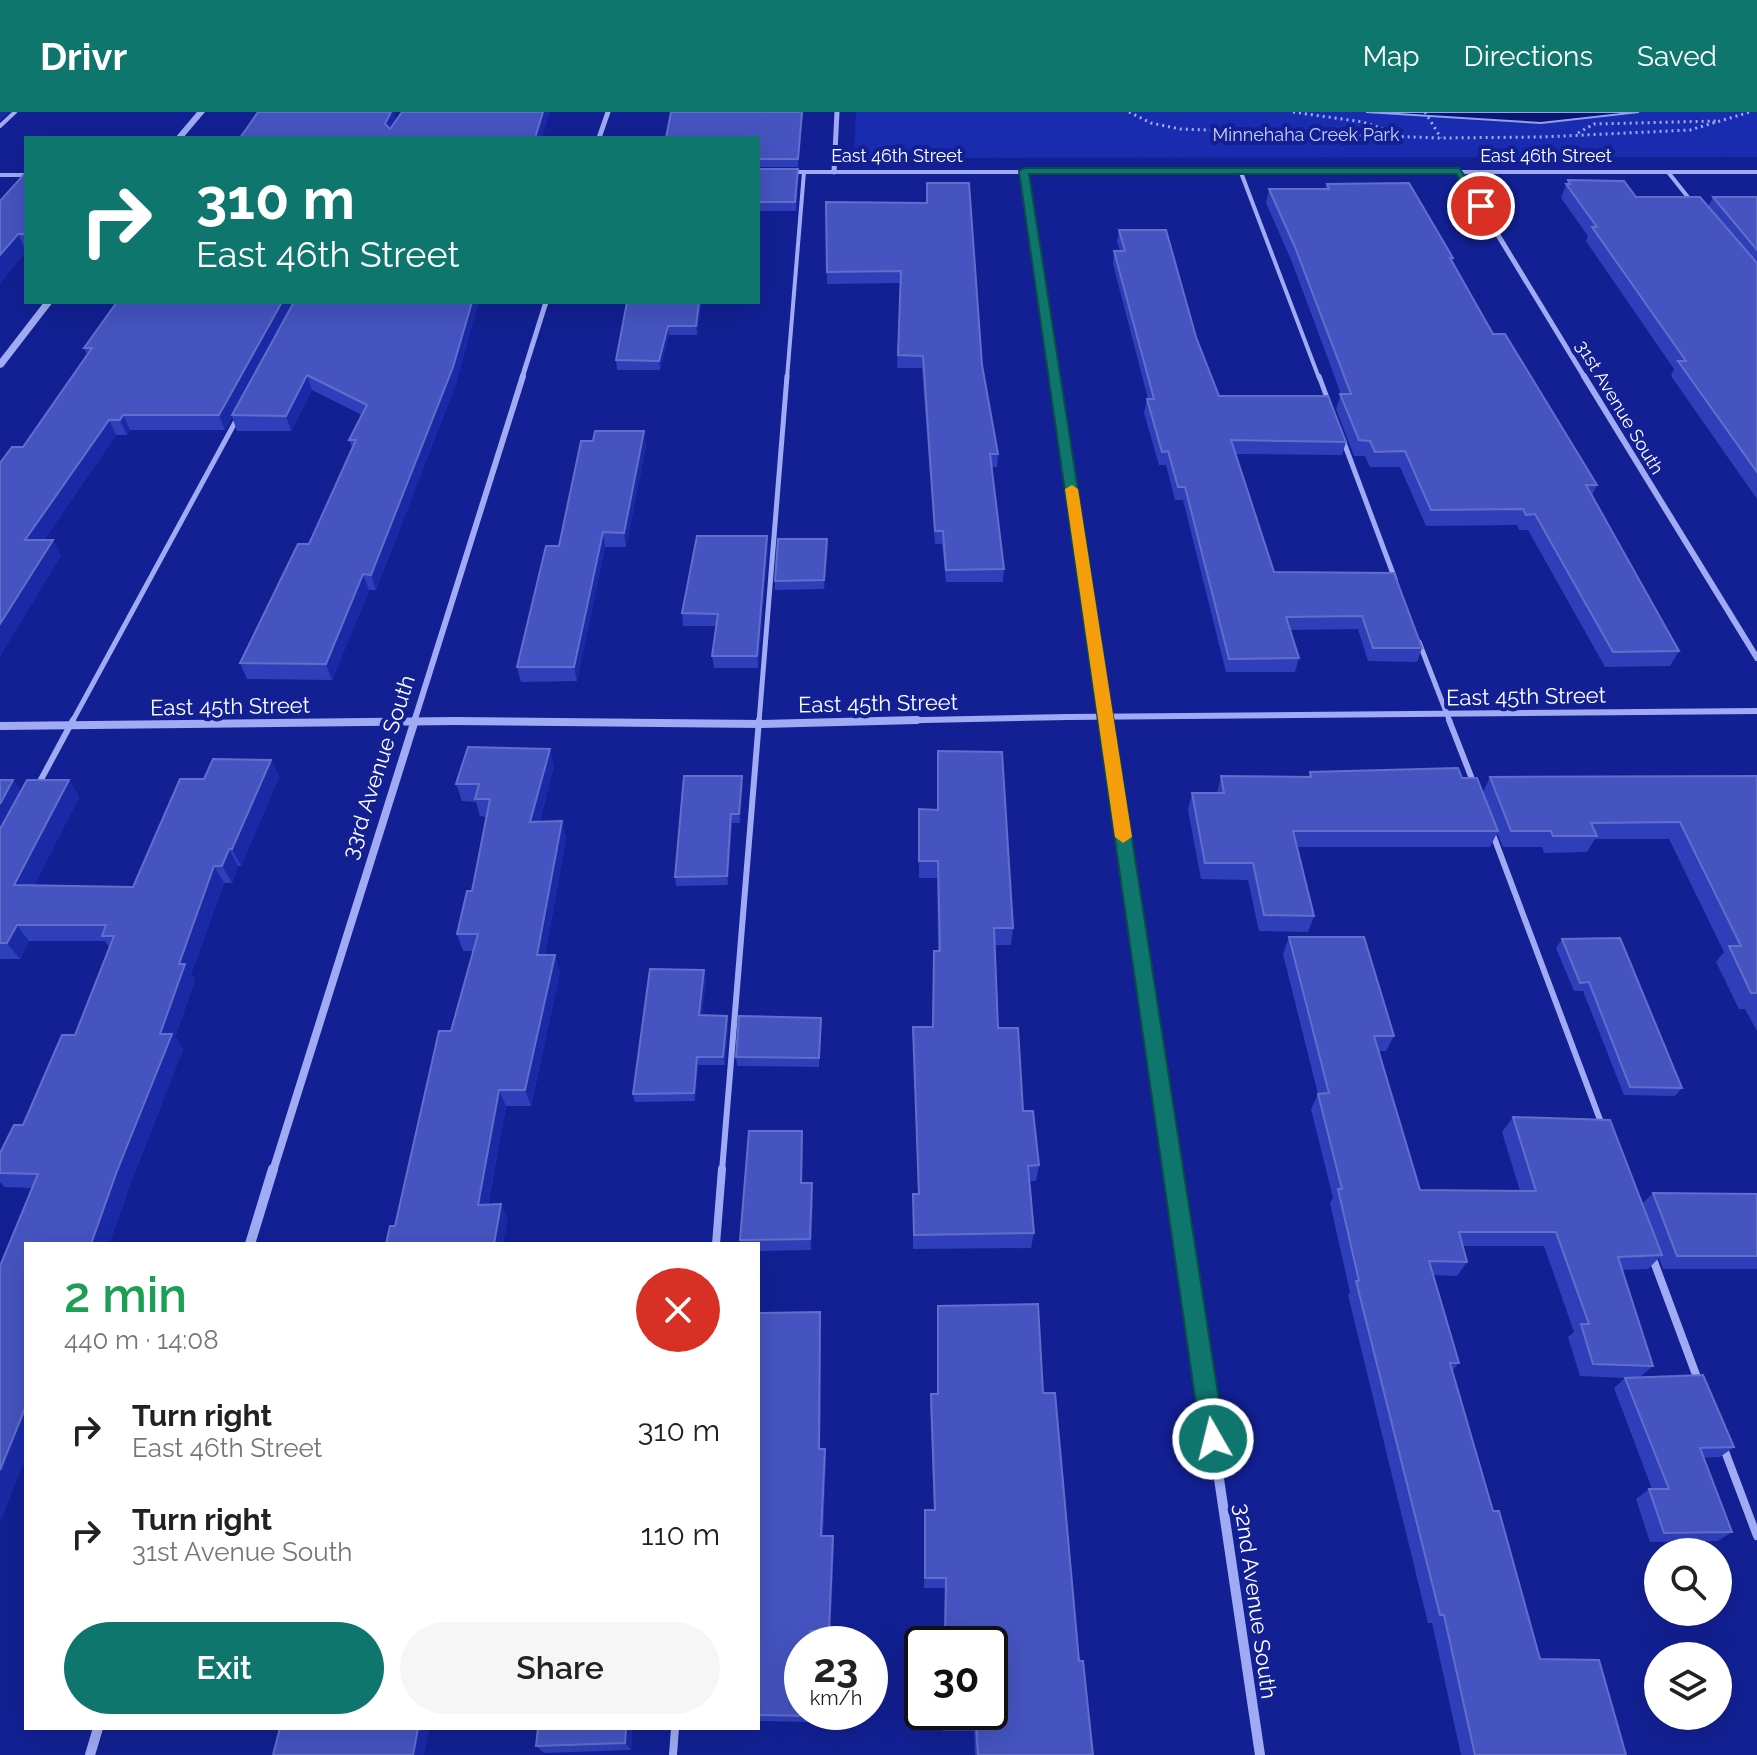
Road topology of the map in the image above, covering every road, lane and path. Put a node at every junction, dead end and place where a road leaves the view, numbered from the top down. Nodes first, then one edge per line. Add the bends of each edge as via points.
1 (15, 112) edge
2 (201, 112) edge
3 (608, 112) edge
4 (837, 112) edge
5 (1129, 112) edge
6 (1293, 112) edge
7 (1425, 112) edge
8 (1750, 112) edge
9 (1722, 121) junction
10 (1431, 123) dead end
11 (0, 126) edge
12 (181, 136) edge
13 (600, 136) edge
14 (1573, 136) junction
15 (1407, 137) junction
16 (1240, 170) junction
17 (1024, 171) junction
18 (1459, 171) junction
19 (760, 172) edge
20 (804, 172) junction
21 (834, 172) junction
22 (1668, 172) junction
23 (1757, 172) edge
24 (0, 175) edge
25 (24, 175) edge
26 (1697, 208) edge
27 (47, 304) edge
28 (545, 304) edge
29 (0, 365) edge
30 (240, 414) edge
31 (1335, 419) edge
32 (1340, 434) edge
33 (1396, 581) edge
34 (1419, 640) edge
35 (1757, 658) edge
36 (1757, 711) edge
37 (1448, 715) junction
38 (1107, 717) junction
39 (413, 722) junction
40 (761, 724) junction
41 (0, 726) edge
42 (71, 726) junction
43 (1477, 792) edge
44 (34, 793) edge
45 (1488, 822) edge
46 (1606, 1134) edge
47 (251, 1242) edge
48 (716, 1242) edge
49 (1651, 1254) edge
50 (1701, 1388) edge
51 (1718, 1432) edge
52 (1757, 1536) edge
53 (97, 1730) edge
54 (675, 1730) edge
55 (90, 1755) edge
56 (673, 1755) edge
57 (1260, 1755) edge

1 - 11 lane
2 - 12 street
3 - 13 street
4 - 21 street
5 - 15 path via 1180,129
6 - 15 path via 1363,122
7 - 10 path
8 - 9 path
9 - 14 path via 1690,130
9 - 14 path via 1594,124
14 - 15 path
16 - 17 street, East 46th Street
16 - 18 street, East 46th Street
16 - 31 lane
17 - 21 street, East 46th Street
17 - 38 street, 32nd Avenue South
18 - 22 street, East 46th Street
18 - 35 street, 31st Avenue South
19 - 20 street, East 46th Street
20 - 21 street, East 46th Street
20 - 40 lane
22 - 23 street, East 46th Street
22 - 26 lane
24 - 25 street
27 - 29 street
28 - 39 street, 33rd Avenue South
30 - 42 lane
32 - 33 lane
34 - 37 lane
36 - 37 street, East 45th Street
37 - 38 street, East 45th Street
37 - 43 lane
38 - 40 street, East 45th Street
38 - 57 street, 32nd Avenue South
39 - 40 street, East 45th Street
39 - 42 street, East 45th Street
39 - 47 street, 33rd Avenue South
40 - 48 lane
41 - 42 street, East 45th Street
42 - 44 lane
45 - 46 lane
49 - 50 lane
51 - 52 lane
53 - 55 street
54 - 56 lane

